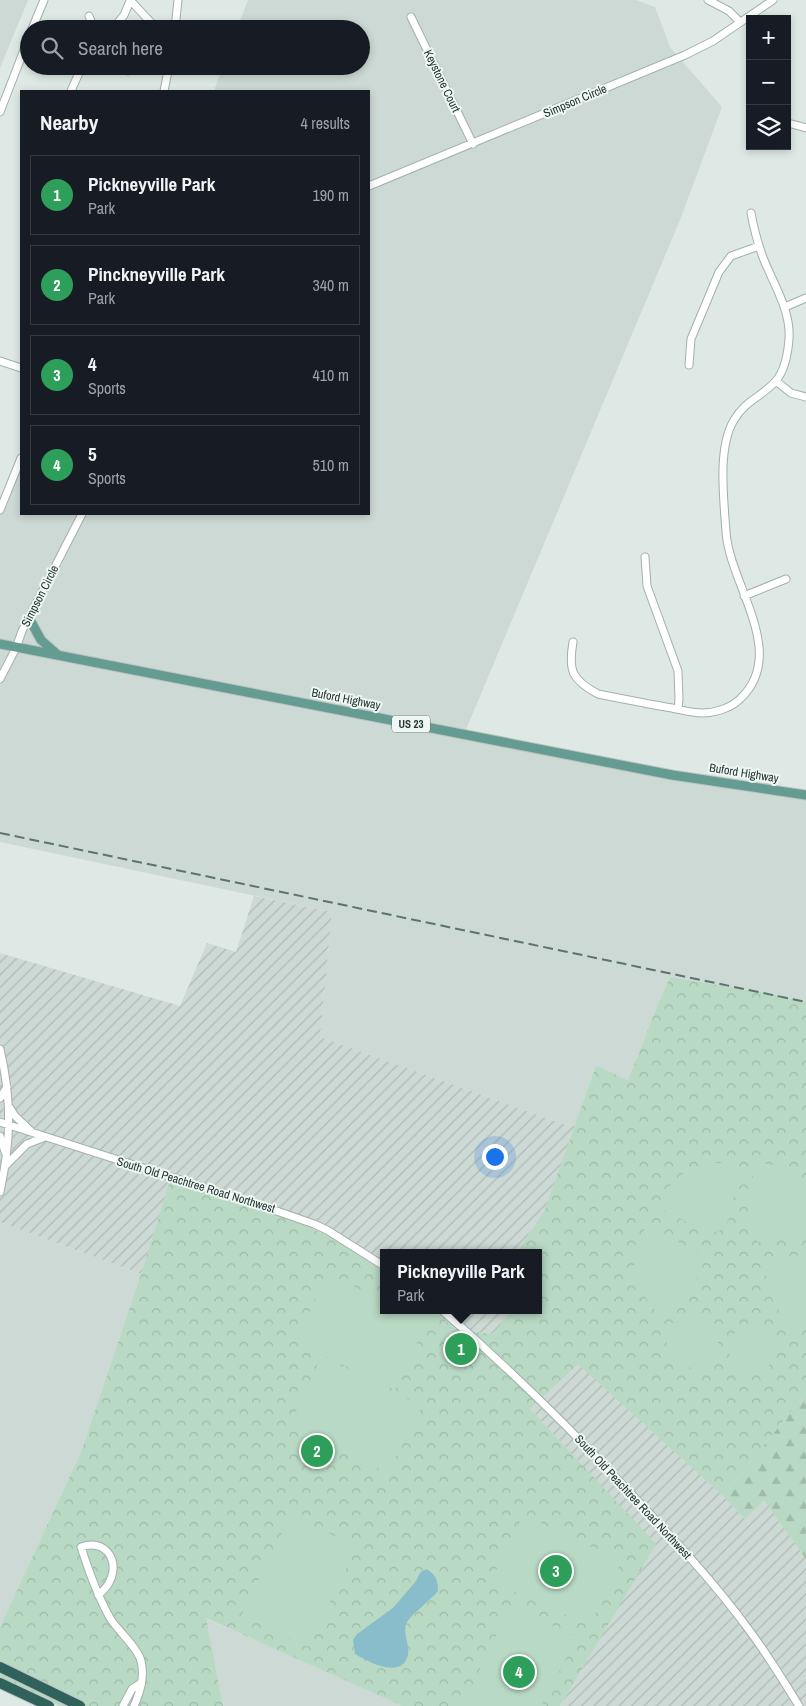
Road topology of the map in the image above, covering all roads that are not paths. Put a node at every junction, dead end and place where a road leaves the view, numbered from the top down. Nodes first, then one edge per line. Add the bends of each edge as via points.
1 (44, 0) edge
2 (130, 0) edge
3 (178, 0) edge
4 (708, 0) edge
5 (773, 0) edge
6 (89, 16) dead end
7 (411, 17) dead end
8 (36, 20) edge
9 (91, 20) edge
10 (120, 20) edge
11 (149, 20) edge
12 (176, 20) edge
13 (740, 22) junction
14 (20, 60) edge
15 (78, 75) edge
16 (167, 75) edge
17 (71, 90) edge
18 (164, 90) edge
19 (0, 112) edge
20 (791, 124) edge
21 (806, 128) edge
22 (473, 144) junction
23 (370, 186) edge
24 (751, 213) dead end
25 (759, 246) junction
26 (806, 298) edge
27 (785, 307) junction
28 (0, 361) edge
29 (688, 364) dead end
30 (20, 368) edge
31 (776, 381) junction
32 (806, 397) edge
33 (20, 460) edge
34 (0, 510) edge
35 (81, 515) edge
36 (645, 557) dead end
37 (786, 579) dead end
38 (744, 596) junction
39 (29, 618) junction
40 (573, 642) dead end
41 (0, 644) edge
42 (16, 648) junction
43 (61, 656) junction
44 (0, 679) edge
45 (678, 709) junction
46 (806, 795) edge
47 (0, 1049) edge
48 (7, 1086) junction
49 (0, 1098) edge
50 (9, 1106) junction
51 (0, 1122) edge
52 (10, 1126) junction
53 (34, 1133) junction
54 (0, 1136) edge
55 (45, 1137) junction
56 (6, 1157) junction
57 (5, 1166) junction
58 (0, 1192) edge
59 (380, 1263) edge
60 (446, 1314) edge
61 (98, 1595) junction
62 (0, 1667) edge
63 (0, 1683) edge
64 (141, 1683) junction
65 (49, 1706) edge
66 (80, 1706) edge
67 (123, 1706) edge
68 (134, 1706) edge
69 (799, 1706) edge

1 - 8 street
2 - 10 street
2 - 11 street
3 - 12 street
4 - 13 street via 729,11
5 - 13 street, Simpson Circle
6 - 9 street
7 - 22 street, Keystone Court
13 - 22 street, Simpson Circle via 685,55
14 - 19 street
15 - 17 street
16 - 18 street
20 - 21 street
22 - 23 street, Simpson Circle
24 - 25 street
25 - 27 street
25 - 29 street via 731,256 719,272 691,339
26 - 27 street
27 - 31 street via 788,348
28 - 30 street
31 - 32 street via 791,393
31 - 38 street via 748,402 733,422 725,444 726,534 729,556
33 - 34 street
35 - 39 street, Simpson Circle
36 - 45 street via 647,586 678,671
37 - 38 street
38 - 45 street via 760,650 758,671 752,685 739,700 722,710 703,713
39 - 42 street, Simpson Circle
39 - 43 main road via 41,640
40 - 45 street via 571,668 587,688 598,694
41 - 42 main road, Buford Highway / US 23
42 - 43 main road, Buford Highway / US 23
42 - 44 street, Simpson Circle
43 - 46 main road, Buford Highway / US 23 via 672,775
47 - 48 street
48 - 49 street
48 - 50 street
50 - 52 street
50 - 53 street
51 - 52 street, South Old Peachtree Road Northwest
52 - 53 street, South Old Peachtree Road Northwest
52 - 56 street
53 - 55 street, South Old Peachtree Road Northwest
54 - 56 street
55 - 57 street via 27,1144
55 - 59 street, South Old Peachtree Road Northwest via 314,1224
56 - 57 street
57 - 58 street
60 - 69 street, South Old Peachtree Road Northwest via 518,1378 685,1552 753,1635
61 - 61 street via 81,1547 88,1545 103,1549 113,1563 112,1579
61 - 64 street via 111,1619 138,1653 142,1666
62 - 66 highway
63 - 65 highway
64 - 67 street via 132,1689
64 - 68 street

